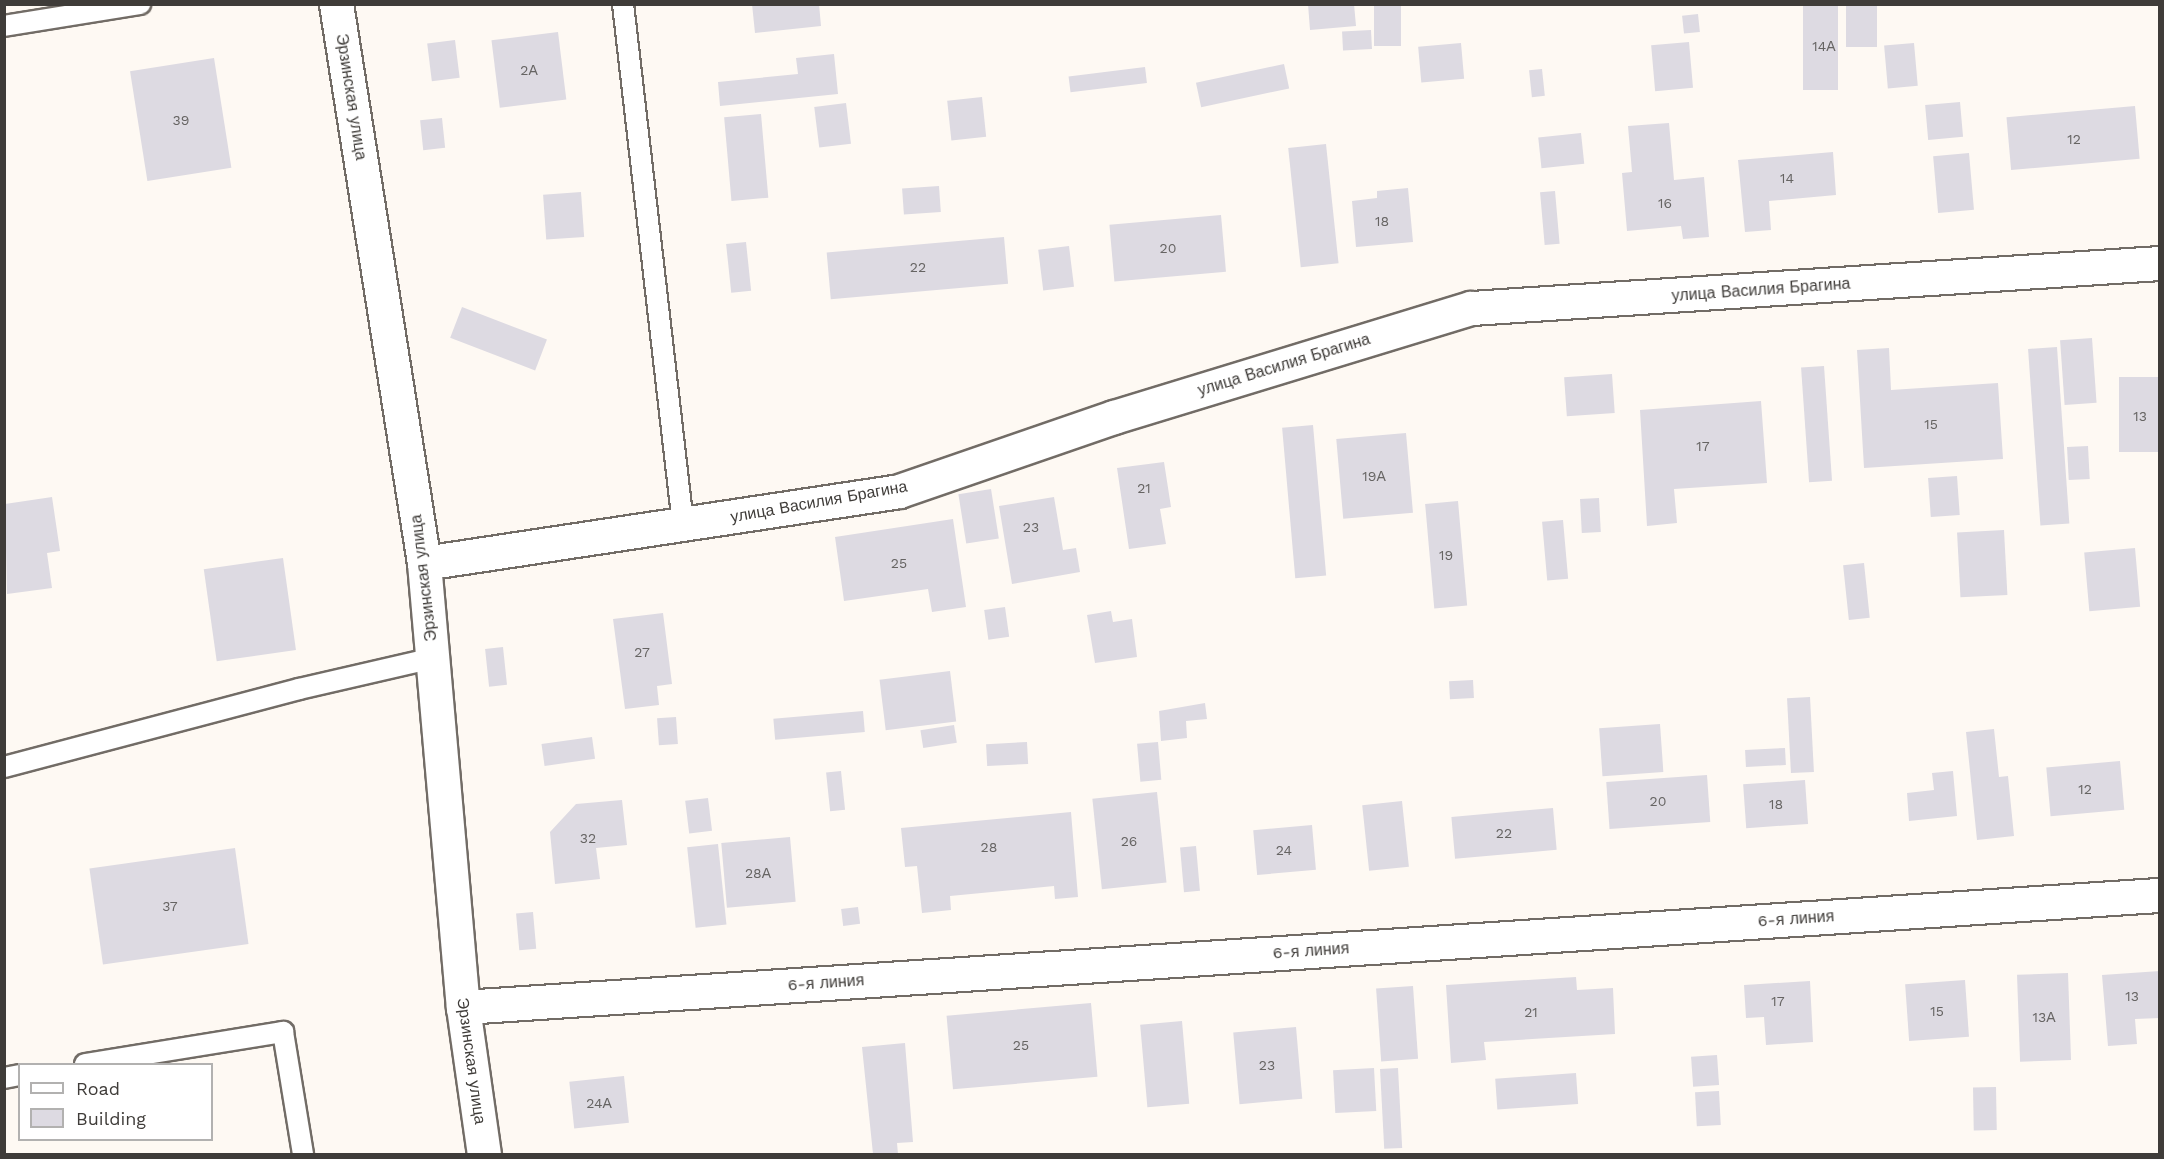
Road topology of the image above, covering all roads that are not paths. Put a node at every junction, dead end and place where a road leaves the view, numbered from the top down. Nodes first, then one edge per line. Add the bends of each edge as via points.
1 (140, 4) edge
2 (336, 4) edge
3 (623, 4) edge
4 (4, 26) edge
5 (2160, 264) edge
6 (683, 524) junction
7 (424, 562) junction
8 (433, 658) junction
9 (4, 767) edge
10 (2160, 895) edge
11 (463, 1007) junction
12 (97, 1063) edge
13 (303, 1155) edge
14 (484, 1155) edge

1 - 4 lane
2 - 7 street, Эрзинская улица
3 - 6 lane
5 - 6 street, улица Василия Брагина via 1471,309 1114,417 899,491
6 - 7 street, улица Василия Брагина
7 - 8 street, Эрзинская улица
8 - 9 lane via 299,688
8 - 11 street, Эрзинская улица
10 - 11 street, 6-я линия
11 - 14 street, Эрзинская улица
12 - 13 lane via 283,1032

